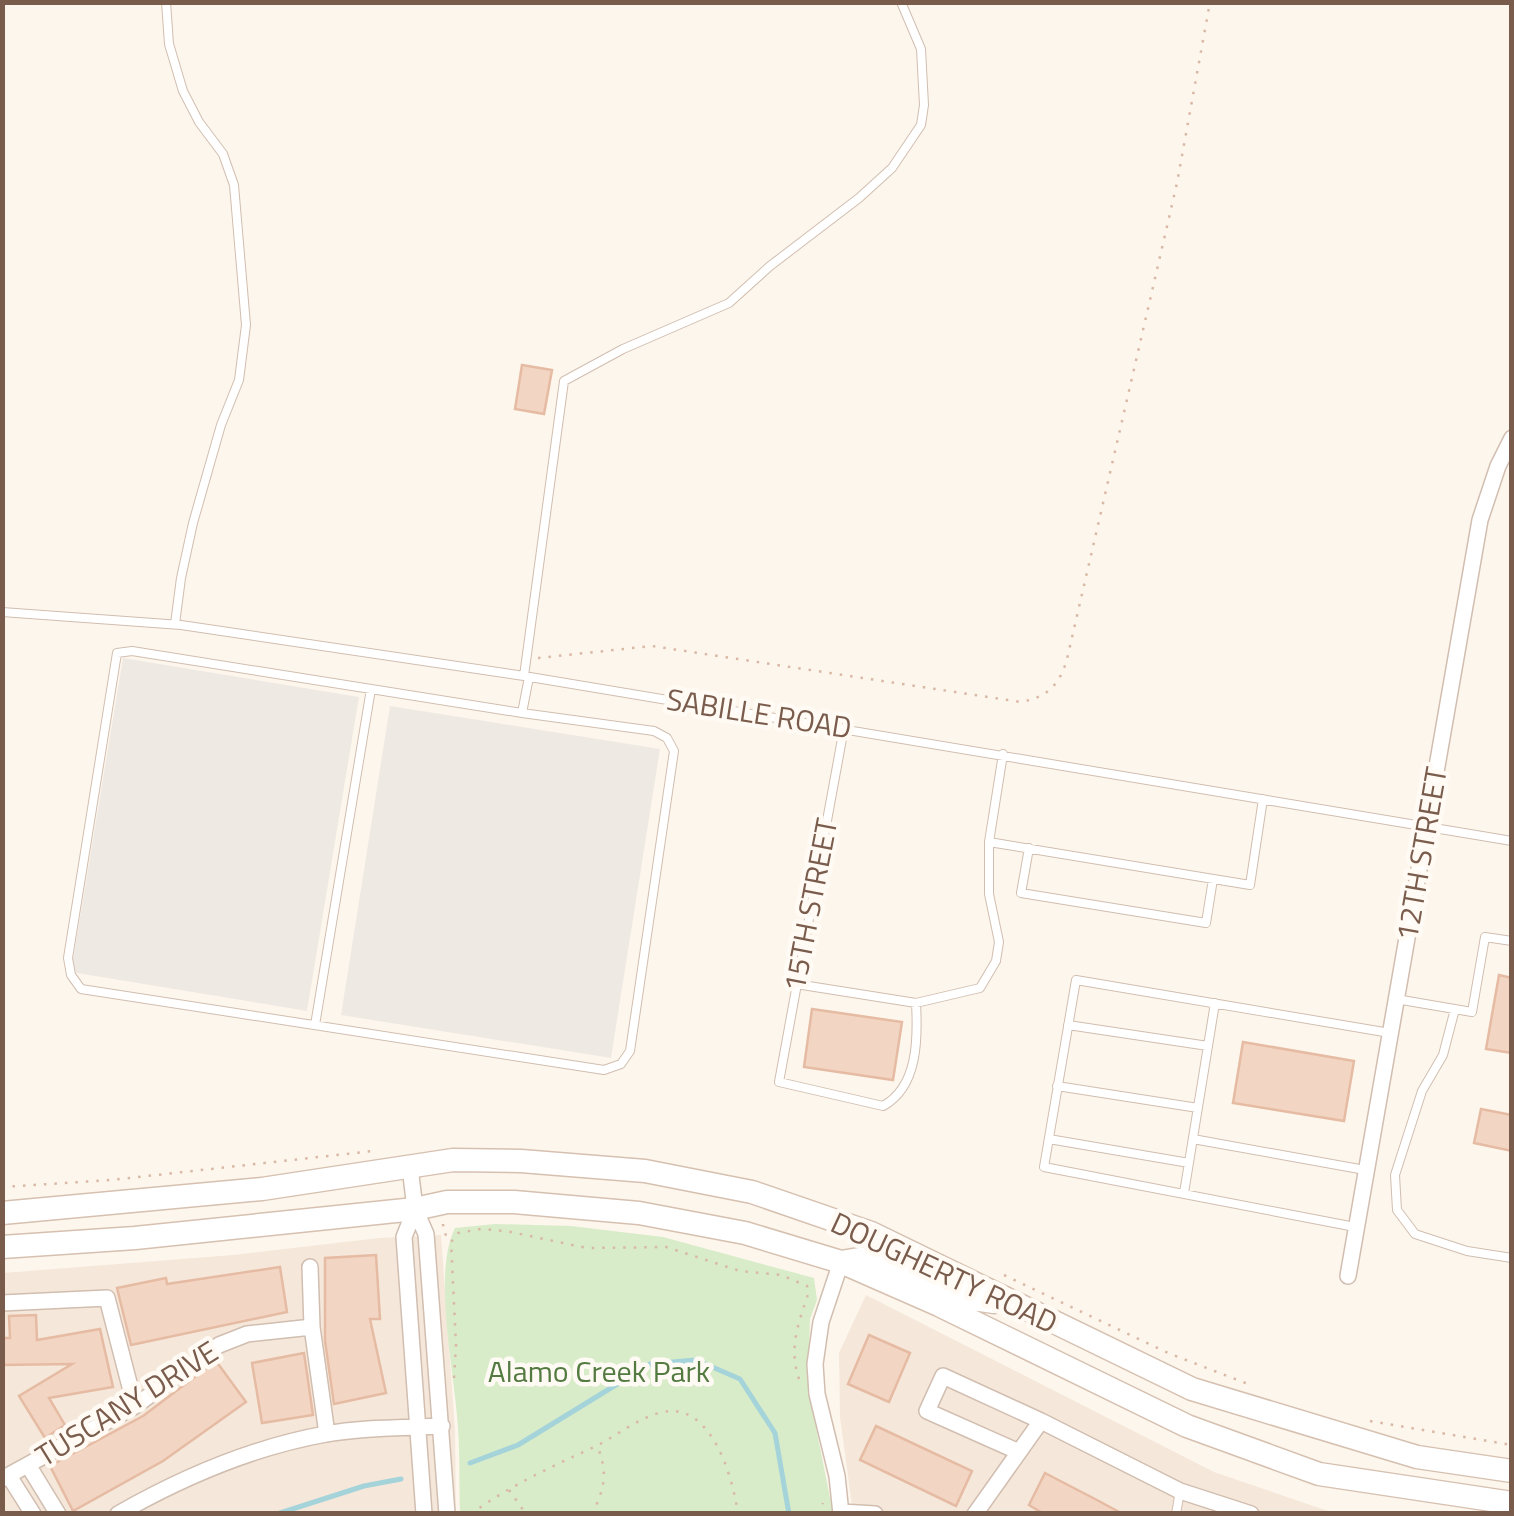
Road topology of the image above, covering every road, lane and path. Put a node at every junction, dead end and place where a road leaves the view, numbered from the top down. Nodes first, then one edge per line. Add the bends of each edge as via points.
1 (166, 2) edge
2 (901, 2) edge
3 (1210, 2) edge
4 (1512, 438) edge
5 (2, 612) edge
6 (175, 624) junction
7 (526, 660) junction
8 (527, 677) junction
9 (371, 689) junction
10 (522, 713) junction
11 (844, 728) junction
12 (1003, 754) junction
13 (1263, 799) junction
14 (1426, 826) junction
15 (1512, 841) edge
16 (988, 842) junction
17 (1029, 848) junction
18 (1212, 879) junction
19 (1512, 941) edge
20 (796, 984) junction
21 (1396, 999) junction
22 (1215, 1003) junction
23 (916, 1004) junction
24 (1455, 1009) junction
25 (314, 1025) junction
26 (1068, 1025) junction
27 (1390, 1033) junction
28 (1208, 1046) junction
29 (1057, 1086) junction
30 (1198, 1108) junction
31 (1049, 1139) junction
32 (1192, 1139) junction
33 (389, 1150) dead end
34 (1188, 1163) junction
35 (410, 1166) junction
36 (1367, 1170) junction
37 (2, 1187) edge
38 (1184, 1193) junction
39 (415, 1209) junction
40 (2, 1213) edge
41 (1357, 1227) junction
42 (444, 1234) dead end
43 (453, 1238) junction
44 (2, 1247) edge
45 (1512, 1258) edge
46 (840, 1262) junction
47 (310, 1267) dead end
48 (1348, 1276) dead end
49 (818, 1287) dead end
50 (808, 1289) junction
51 (2, 1303) edge
52 (1018, 1305) junction
53 (312, 1327) junction
54 (452, 1385) dead end
55 (802, 1389) dead end
56 (135, 1406) junction
57 (1041, 1422) junction
58 (442, 1426) junction
59 (420, 1427) junction
60 (327, 1434) junction
61 (598, 1445) junction
62 (1019, 1452) junction
63 (28, 1465) junction
64 (1512, 1471) edge
65 (6, 1477) edge
66 (508, 1488) junction
67 (1180, 1491) junction
68 (1512, 1502) edge
69 (837, 1509) edge
70 (1226, 1510) edge
71 (33, 1514) edge
72 (58, 1514) edge
73 (118, 1514) edge
74 (424, 1514) edge
75 (448, 1514) edge
76 (470, 1514) edge
77 (526, 1514) edge
78 (592, 1514) edge
79 (738, 1514) edge
80 (820, 1514) edge
81 (875, 1514) edge
82 (975, 1514) edge
83 (1176, 1514) edge
84 (1251, 1514) edge

1 - 6 lane via 183,91 232,176 246,325 244,360 193,523
2 - 7 lane via 920,49 924,105 921,124 892,168 729,304 564,381
3 - 7 path via 1177,184 1076,621 1062,676 1050,692 1022,702 652,646
4 - 14 street, 12TH STREET via 1480,520
5 - 6 lane, SABILLE ROAD
6 - 8 lane, SABILLE ROAD
7 - 8 lane
8 - 10 lane
8 - 11 lane, SABILLE ROAD
9 - 10 lane
9 - 25 lane
9 - 25 lane via 132,651 118,653 114,665 68,958 71,974 82,988
10 - 25 lane via 654,732 674,750 630,1051 621,1064 604,1070
11 - 12 lane, SABILLE ROAD
11 - 20 lane, 15TH STREET
12 - 13 lane, SABILLE ROAD
12 - 16 lane
13 - 14 lane, SABILLE ROAD
13 - 18 lane via 1250,885
14 - 15 lane, SABILLE ROAD
14 - 21 street, 12TH STREET
16 - 17 lane
16 - 23 lane via 996,961 980,988
17 - 18 lane
17 - 18 lane via 1021,893 1206,923
19 - 24 lane via 1485,936 1472,1012
20 - 23 lane
20 - 23 lane, 15TH STREET via 779,1082 883,1106 899,1097 914,1062
21 - 24 lane
21 - 27 street, 12TH STREET
22 - 26 lane via 1076,980
22 - 27 lane
22 - 28 lane
24 - 45 lane via 1394,1176 1397,1210 1415,1234
26 - 28 lane
26 - 29 lane
27 - 36 street, 12TH STREET
28 - 30 lane
29 - 30 lane
29 - 31 lane
30 - 32 lane
31 - 34 lane
31 - 38 lane via 1044,1167
32 - 34 lane
32 - 36 lane
33 - 37 path
34 - 38 lane
35 - 39 street
35 - 40 main road, DOUGHERTY ROAD via 262,1189
35 - 52 main road, DOUGHERTY ROAD via 521,1161 645,1171 752,1192 872,1233
36 - 41 street, 12TH STREET
38 - 41 lane
39 - 44 main road, DOUGHERTY ROAD
39 - 46 main road, DOUGHERTY ROAD via 514,1202 639,1213 746,1233
39 - 58 street via 426,1234
39 - 59 street via 404,1237
41 - 48 street, 12TH STREET
42 - 43 path
43 - 50 path via 494,1230 587,1248 666,1247 740,1271 781,1275
43 - 54 path
46 - 52 main road via 870,1257 973,1300
46 - 68 main road, DOUGHERTY ROAD via 1187,1426 1319,1474
46 - 69 street via 815,1364
47 - 53 street
49 - 50 path
50 - 55 path via 793,1348
51 - 56 street via 107,1298
52 - 64 main road, DOUGHERTY ROAD via 1192,1389 1417,1457
53 - 56 street, TUSCANY DRIVE via 247,1334 218,1345
53 - 60 street
56 - 63 street, TUSCANY DRIVE
57 - 62 street
57 - 62 street via 943,1376 927,1411
57 - 67 street
58 - 59 street
58 - 75 street
59 - 60 street
59 - 74 street
60 - 73 street via 238,1458
61 - 66 path
61 - 78 path via 606,1474
61 - 79 path via 641,1418 668,1411 694,1419 715,1440 729,1469
62 - 82 street
63 - 65 street, TUSCANY DRIVE
63 - 72 street
65 - 71 street
66 - 76 path
66 - 77 path
67 - 70 street
67 - 83 lane
69 - 80 path via 824,1503
69 - 81 street
70 - 84 street

